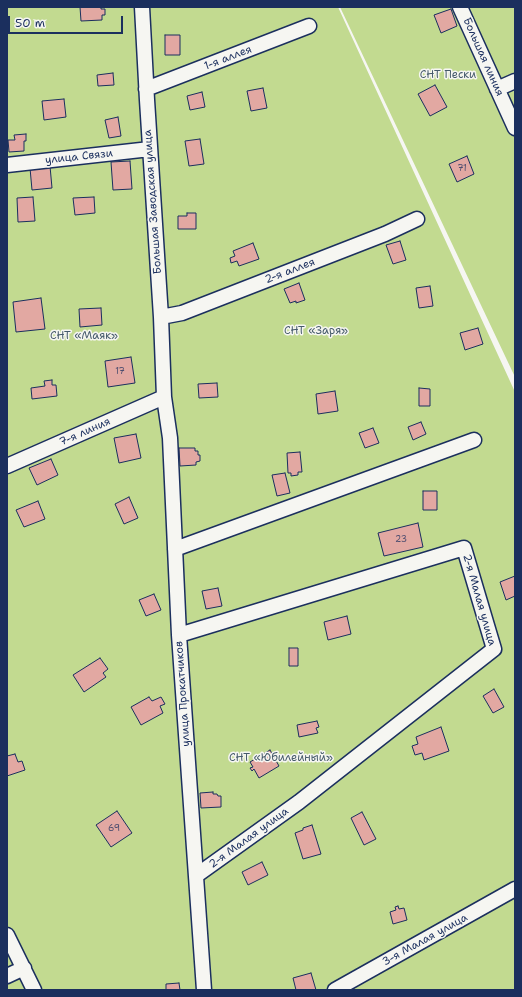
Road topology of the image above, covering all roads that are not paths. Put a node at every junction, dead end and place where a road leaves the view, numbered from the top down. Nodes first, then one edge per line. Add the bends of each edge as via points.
1 (142, 7) edge
2 (460, 7) edge
3 (309, 26) dead end
4 (515, 81) edge
5 (146, 89) junction
6 (497, 89) junction
7 (515, 128) edge
8 (150, 149) junction
9 (7, 165) edge
10 (417, 219) dead end
11 (161, 317) junction
12 (164, 397) junction
13 (474, 440) dead end
14 (7, 466) edge
15 (175, 549) junction
16 (179, 635) junction
17 (196, 875) junction
18 (515, 889) edge
19 (7, 934) edge
20 (24, 968) junction
21 (7, 976) edge
22 (34, 990) edge
23 (204, 990) edge
24 (335, 990) edge

1 - 5 street, Большая Заводская улица
2 - 6 street, Большая линия
3 - 5 street, 1-я аллея
4 - 6 street
5 - 8 street, Большая Заводская улица
6 - 7 street, Большая линия
8 - 9 street, улица Связи
8 - 11 street, Большая Заводская улица
10 - 11 street, 2-я аллея via 385,234 182,313
11 - 12 street, Большая Заводская улица
12 - 14 street, 7-я линия
12 - 15 street, улица Прокатчиков via 170,438
13 - 15 street
15 - 16 street, улица Прокатчиков
16 - 17 street, улица Прокатчиков
16 - 17 street, 2-я Малая улица via 464,548 494,649 299,802
17 - 23 street, улица Прокатчиков
18 - 24 street, 3-я Малая улица
19 - 20 street
20 - 21 street
20 - 22 street

